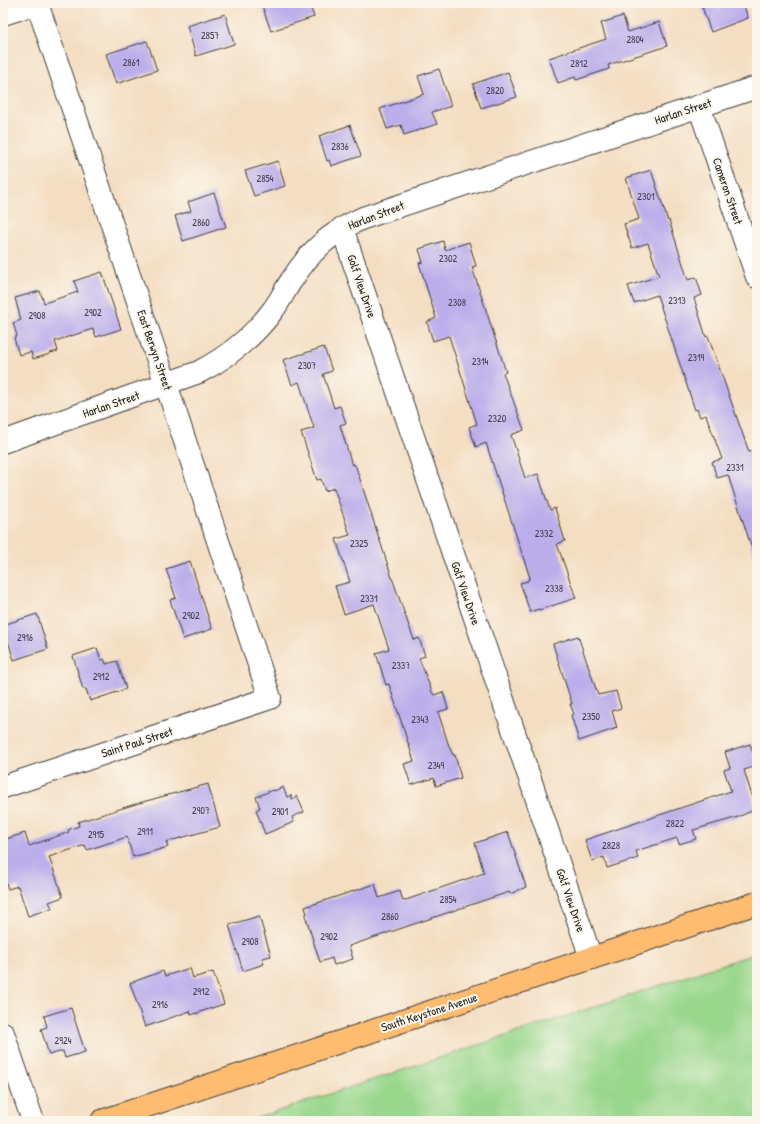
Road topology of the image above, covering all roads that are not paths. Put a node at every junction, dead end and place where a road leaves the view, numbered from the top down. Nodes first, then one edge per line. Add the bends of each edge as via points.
1 (37, 3) edge
2 (3, 14) edge
3 (757, 87) edge
4 (699, 106) junction
5 (342, 228) junction
6 (757, 277) edge
7 (166, 384) junction
8 (3, 442) edge
9 (270, 698) joint
10 (3, 787) edge
11 (757, 903) edge
12 (591, 958) junction
13 (3, 1033) edge
14 (33, 1121) edge
15 (102, 1121) edge

1 - 2 street
1 - 7 street, East Berwyn Street
3 - 4 street, Harlan Street
4 - 5 street, Harlan Street via 363,218
4 - 6 street, Cameron Street
5 - 7 street, Harlan Street via 313,251 298,269 273,310 235,350 199,372
5 - 12 street, Golf View Drive
7 - 8 street, Harlan Street
7 - 9 street, East Berwyn Street
9 - 10 street, Saint Paul Street
11 - 12 main road, South Keystone Avenue
12 - 15 main road, South Keystone Avenue
13 - 14 street

